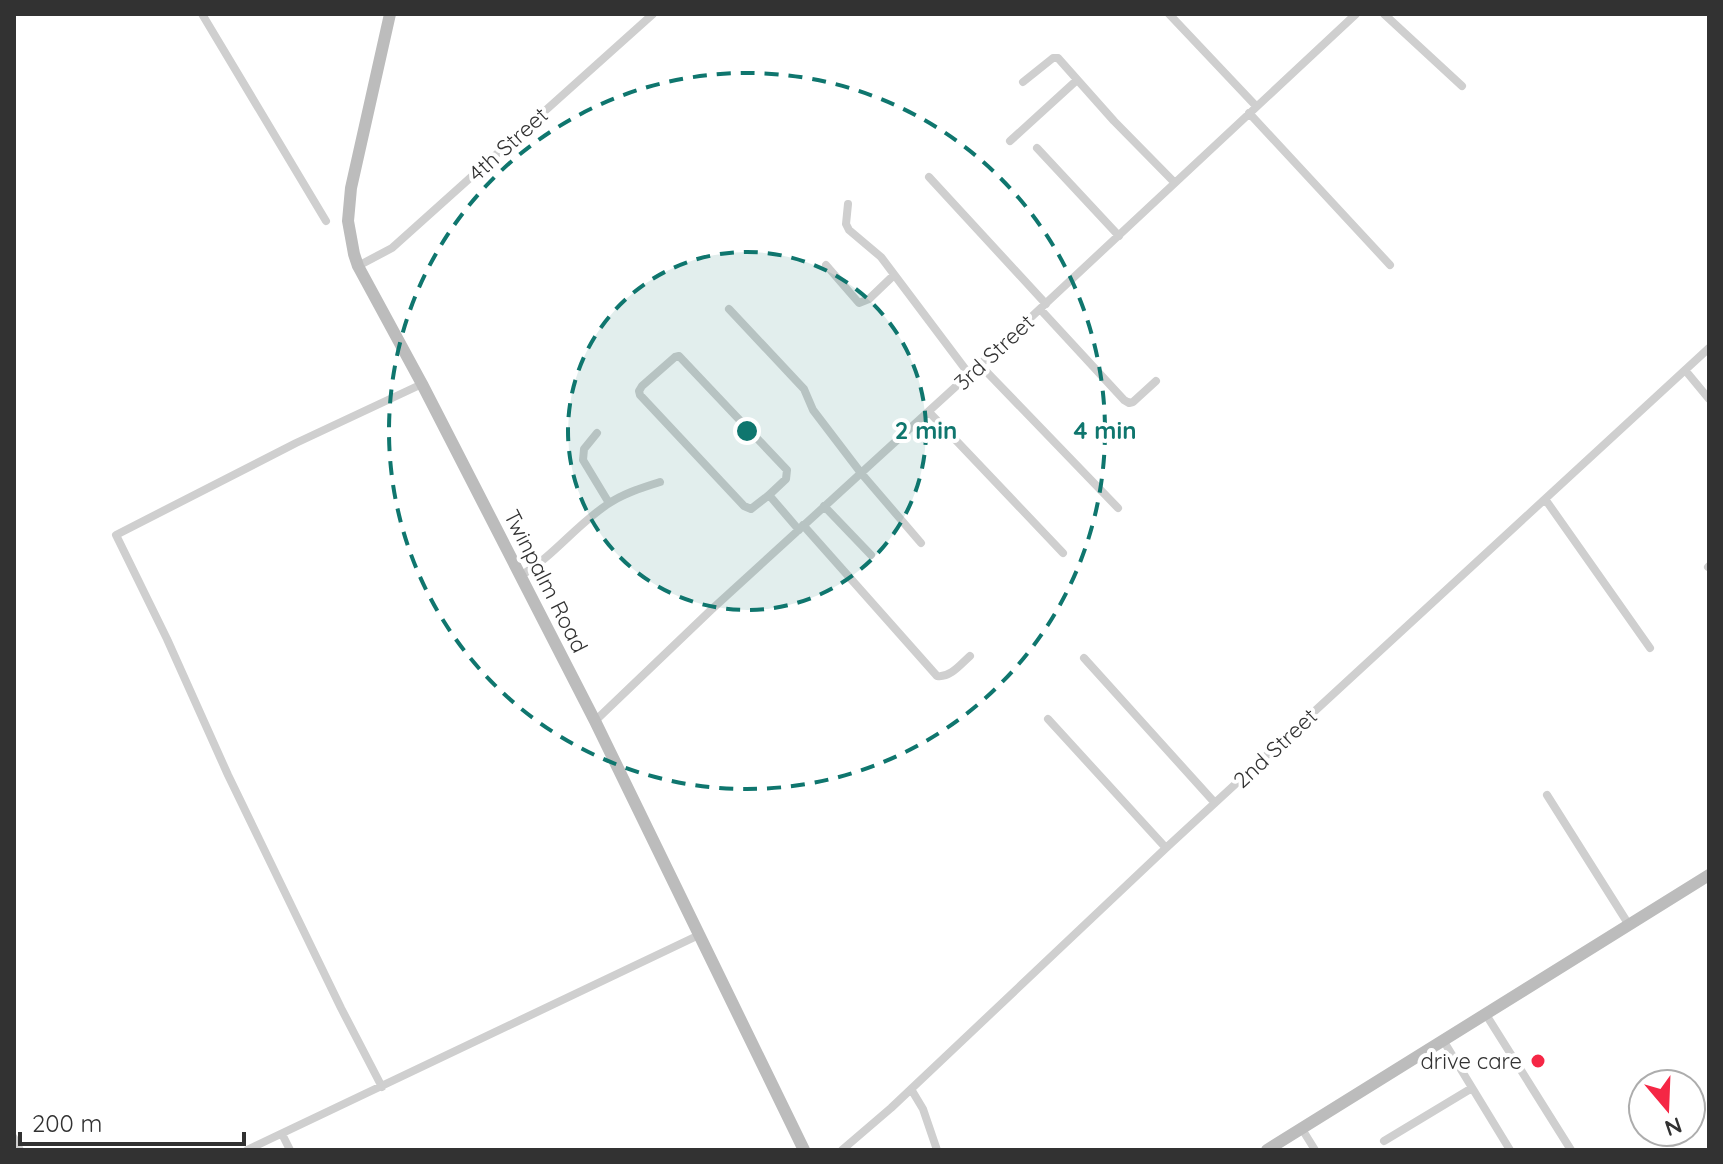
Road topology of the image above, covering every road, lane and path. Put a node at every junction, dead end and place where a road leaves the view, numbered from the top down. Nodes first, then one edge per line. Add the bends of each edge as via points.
1 (202, 14) edge
2 (390, 14) edge
3 (653, 14) edge
4 (1169, 14) edge
5 (1356, 14) edge
6 (1384, 14) edge
7 (1077, 80) junction
8 (1023, 82) dead end
9 (1462, 86) dead end
10 (1252, 110) junction
11 (1010, 141) dead end
12 (1037, 148) dead end
13 (929, 177) dead end
14 (1175, 183) junction
15 (848, 204) dead end
16 (326, 221) dead end
17 (1119, 236) junction
18 (826, 265) dead end
19 (1390, 265) dead end
20 (358, 266) junction
21 (894, 275) junction
22 (1043, 307) junction
23 (729, 309) dead end
24 (1709, 348) edge
25 (980, 365) junction
26 (1685, 370) junction
27 (969, 374) junction
28 (1156, 381) dead end
29 (422, 384) junction
30 (1709, 399) edge
31 (929, 412) junction
32 (597, 433) dead end
33 (861, 473) junction
34 (660, 482) dead end
35 (769, 495) junction
36 (1545, 499) junction
37 (609, 503) junction
38 (824, 506) junction
39 (1118, 508) dead end
40 (801, 528) junction
41 (921, 543) dead end
42 (1063, 553) dead end
43 (871, 555) dead end
44 (520, 576) junction
45 (1650, 648) dead end
46 (970, 656) dead end
47 (1084, 658) dead end
48 (1048, 719) dead end
49 (595, 721) junction
50 (1547, 795) dead end
51 (1215, 803) junction
52 (1166, 848) junction
53 (1709, 875) edge
54 (1629, 925) junction
55 (699, 935) junction
56 (1485, 1013) junction
57 (1443, 1040) junction
58 (382, 1087) junction
59 (1472, 1088) junction
60 (911, 1089) junction
61 (1302, 1129) junction
62 (282, 1134) junction
63 (14, 1138) edge
64 (1384, 1141) dead end
65 (20, 1150) edge
66 (247, 1150) edge
67 (290, 1150) edge
68 (804, 1150) edge
69 (842, 1150) edge
70 (937, 1150) edge
71 (1267, 1150) edge
72 (1315, 1150) edge
73 (1510, 1150) edge
74 (1571, 1150) edge

1 - 16 street
2 - 20 main road, Twinpalm Road via 350,198 348,221
3 - 20 street, 4th Street via 392,248
4 - 10 street
5 - 10 street, 3rd Street
6 - 9 street
7 - 8 street via 1056,57
7 - 11 street
7 - 14 street
10 - 14 street, 3rd Street
10 - 19 street
12 - 17 street
13 - 22 street
14 - 17 street, 3rd Street
15 - 21 street via 849,230
17 - 22 street, 3rd Street
18 - 21 street via 859,303
20 - 29 main road, Twinpalm Road
21 - 27 street
22 - 25 street, 3rd Street
22 - 28 street via 1124,400 1133,402
23 - 33 street via 804,389 813,410
24 - 26 street, 2nd Street
25 - 27 street, 3rd Street
25 - 39 street
26 - 30 street
26 - 36 street, 2nd Street
27 - 31 street, 3rd Street
29 - 44 main road, Twinpalm Road
29 - 58 street via 116,535
31 - 33 street, 3rd Street
31 - 42 street
32 - 37 street via 584,449 583,460
33 - 38 street, 3rd Street
33 - 41 street
34 - 37 street
35 - 35 street via 786,479 787,470 683,359 675,357 642,386 640,395 747,508
35 - 40 street
36 - 45 street
36 - 51 street, 2nd Street
37 - 44 street
38 - 40 street, 3rd Street
38 - 43 street
40 - 46 street via 937,676 951,673
40 - 49 street, 3rd Street
44 - 49 main road, Twinpalm Road
47 - 51 street
48 - 52 street
49 - 55 main road, Twinpalm Road
50 - 54 street
51 - 52 street, 2nd Street
52 - 60 street, 2nd Street
53 - 54 main road
54 - 56 main road
55 - 58 street
55 - 68 main road, Twinpalm Road
56 - 57 main road
56 - 74 street
57 - 59 street
57 - 61 main road
58 - 62 street
59 - 64 street
59 - 73 street
60 - 69 street, 2nd Street
60 - 70 street
61 - 71 main road
61 - 72 street
62 - 66 street
62 - 67 street
63 - 65 street

